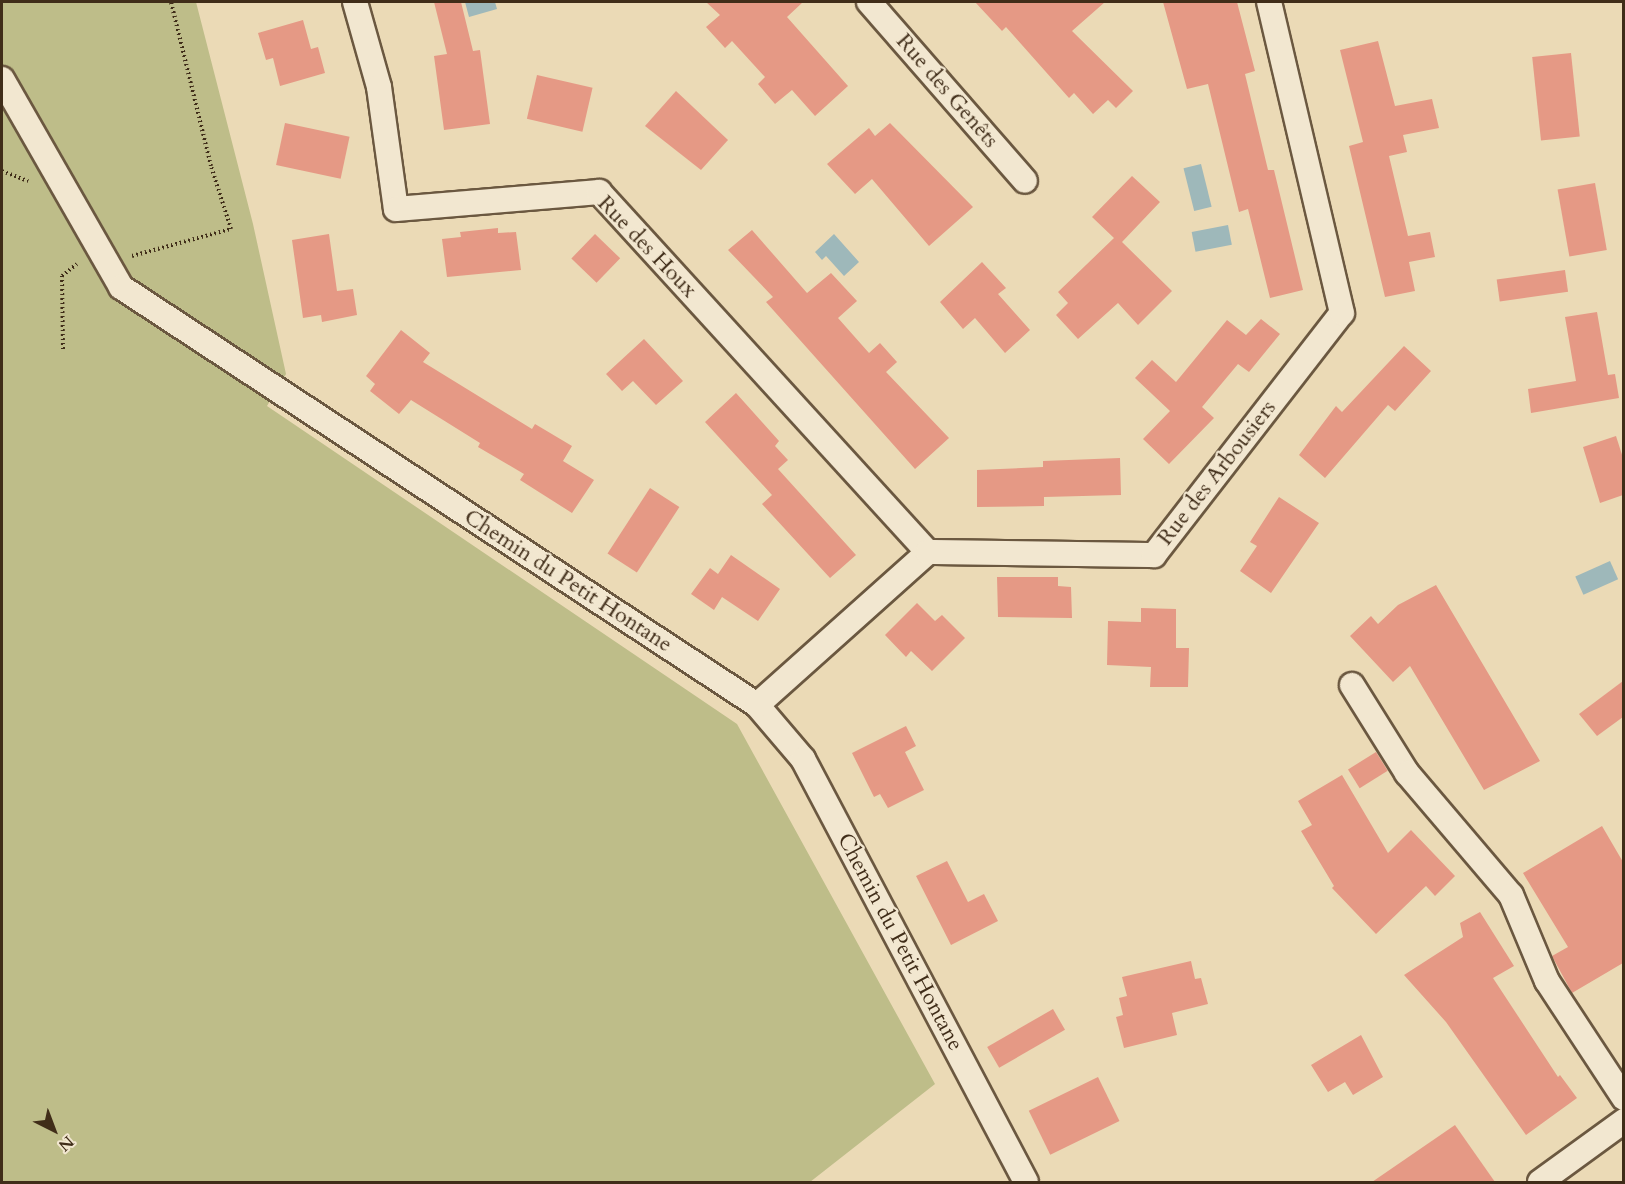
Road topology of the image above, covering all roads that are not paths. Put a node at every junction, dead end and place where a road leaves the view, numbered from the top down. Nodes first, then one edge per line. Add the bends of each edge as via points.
1 (355, 2) edge
2 (869, 2) edge
3 (1269, 2) edge
4 (2, 78) edge
5 (1025, 181) dead end
6 (928, 552) junction
7 (1352, 685) dead end
8 (757, 705) junction
9 (1623, 1098) edge
10 (1623, 1120) edge
11 (1026, 1182) edge
12 (1540, 1182) edge

1 - 6 street, Rue des Houx via 379,87 396,209 599,192
2 - 5 street, Rue des Genêts
3 - 6 street, Rue des Arbousiers via 1342,313 1154,555
4 - 8 street, Chemin du Petit Hontane via 121,286
6 - 8 street
7 - 9 street via 1407,773 1511,895 1547,981
8 - 11 street, Chemin du Petit Hontane via 803,759
10 - 12 street

